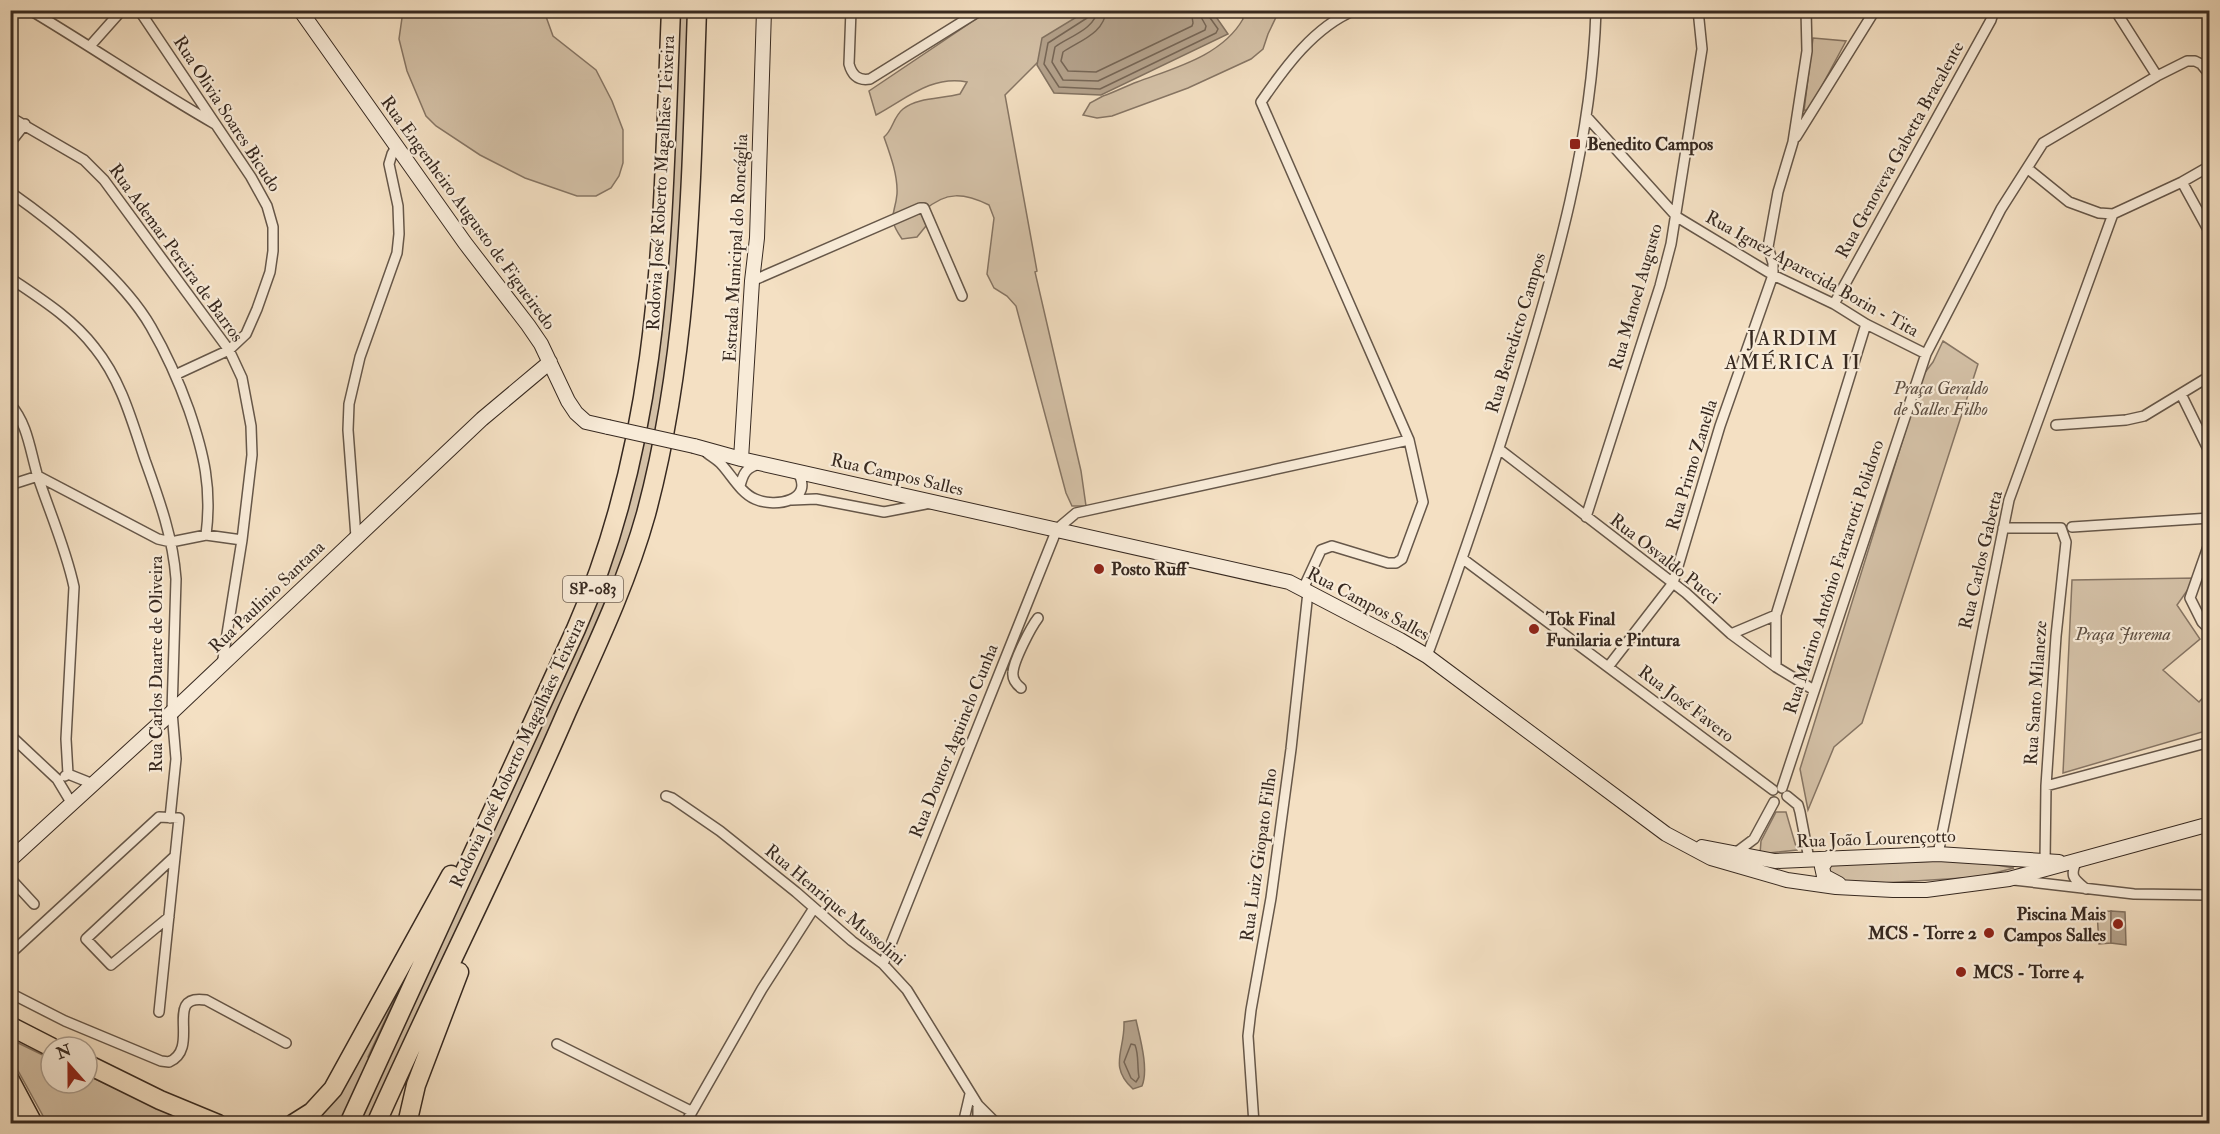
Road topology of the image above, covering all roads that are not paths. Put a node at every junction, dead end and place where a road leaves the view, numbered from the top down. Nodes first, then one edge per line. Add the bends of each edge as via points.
1 (30, 10) edge
2 (122, 10) edge
3 (139, 10) edge
4 (300, 10) edge
5 (671, 10) edge
6 (697, 10) edge
7 (764, 10) edge
8 (851, 10) edge
9 (981, 10) edge
10 (1355, 10) edge
11 (1596, 10) edge
12 (1698, 10) edge
13 (1806, 10) edge
14 (1875, 10) edge
15 (1994, 10) edge
16 (2115, 10) edge
17 (970, 14) edge
18 (90, 46) junction
19 (2210, 75) edge
20 (2157, 76) junction
21 (196, 94) junction
22 (179, 103) junction
23 (1586, 116) junction
24 (10, 117) edge
25 (25, 124) junction
26 (218, 125) junction
27 (1793, 142) junction
28 (10, 143) edge
29 (396, 147) junction
30 (2210, 166) edge
31 (2027, 168) junction
32 (2182, 182) junction
33 (10, 192) edge
34 (2113, 214) junction
35 (1677, 217) junction
36 (2210, 233) edge
37 (1773, 275) junction
38 (10, 278) edge
39 (752, 281) junction
40 (962, 296) dead end
41 (1834, 304) junction
42 (1866, 324) junction
43 (229, 350) junction
44 (1926, 354) junction
45 (550, 362) junction
46 (175, 375) junction
47 (2210, 376) edge
48 (2181, 394) junction
49 (10, 404) edge
50 (2056, 425) dead end
51 (1409, 440) junction
52 (695, 447) junction
53 (1499, 449) junction
54 (2210, 453) edge
55 (741, 459) junction
56 (762, 464) junction
57 (797, 471) junction
58 (38, 476) junction
59 (10, 486) edge
60 (740, 486) junction
61 (792, 500) junction
62 (935, 502) junction
63 (1586, 517) junction
64 (2210, 518) edge
65 (2072, 527) dead end
66 (2003, 528) junction
67 (1057, 529) junction
68 (206, 535) junction
69 (356, 537) junction
70 (242, 540) junction
71 (2210, 541) edge
72 (171, 542) junction
73 (1463, 559) junction
74 (1673, 583) junction
75 (1305, 590) junction
76 (1776, 615) junction
77 (1038, 618) dead end
78 (2206, 620) edge
79 (2210, 630) edge
80 (1731, 634) junction
81 (1427, 656) junction
82 (222, 664) junction
83 (1608, 667) junction
84 (1776, 667) junction
85 (1021, 688) dead end
86 (1814, 690) junction
87 (172, 712) junction
88 (10, 735) edge
89 (2210, 742) edge
90 (516, 761) junction
91 (542, 769) junction
92 (68, 774) junction
93 (57, 779) junction
94 (93, 784) junction
95 (2046, 786) junction
96 (1781, 791) junction
97 (666, 796) dead end
98 (1774, 802) junction
99 (72, 804) junction
100 (170, 818) junction
101 (2210, 824) edge
102 (1754, 839) junction
103 (1685, 844) junction
104 (1734, 854) junction
105 (1938, 854) junction
106 (175, 856) junction
107 (1828, 858) junction
108 (1755, 859) junction
109 (1809, 859) junction
110 (10, 860) edge
111 (2044, 861) junction
112 (2074, 861) junction
113 (1764, 874) junction
114 (10, 878) edge
115 (2009, 879) junction
116 (1787, 880) junction
117 (1972, 884) junction
118 (1854, 889) junction
119 (2086, 889) junction
120 (2210, 895) edge
121 (34, 904) dead end
122 (814, 908) junction
123 (169, 916) junction
124 (10, 954) edge
125 (883, 964) junction
126 (10, 993) edge
127 (159, 1012) dead end
128 (10, 1026) edge
129 (39, 1041) edge
130 (286, 1043) dead end
131 (557, 1044) dead end
132 (99, 1070) edge
133 (10, 1077) edge
134 (416, 1084) junction
135 (970, 1094) junction
136 (978, 1105) junction
137 (10, 1106) edge
138 (691, 1111) junction
139 (978, 1122) edge
140 (18, 1124) edge
141 (35, 1124) edge
142 (218, 1124) edge
143 (293, 1124) edge
144 (350, 1124) edge
145 (376, 1124) edge
146 (402, 1124) edge
147 (407, 1124) edge
148 (685, 1124) edge
149 (963, 1124) edge
150 (995, 1124) edge
151 (1254, 1124) edge

1 - 18 street
2 - 18 street
3 - 21 street, Rua Olivia Soares Bicudo
4 - 29 main road, Rua Engenheiro Augusto de Figueiredo
5 - 90 highway, Rodovia José Roberto Magalhães Teixeira / SP-083 via 658,295 635,445 602,565
6 - 91 highway, Rodovia José Roberto Magalhães Teixeira / SP-083 via 688,242 669,408 630,562
7 - 39 main road, Estrada Municipal do Roncáglia via 757,238
8 - 17 street via 849,64 856,78 864,80
9 - 17 street
10 - 51 street via 1323,30 1284,67 1261,102
11 - 23 street, Rua Benedicto Campos
12 - 35 street, Rua Manoel Augusto via 1702,49
13 - 27 street, Rua Primo Zanella via 1807,51
14 - 27 street
15 - 41 street, Rua Genoveva Gabetta Bracalente
16 - 20 street
18 - 22 street
19 - 20 street, Rua Marino Antônio Fartarotti Polidoro via 2201,64 2187,61
20 - 31 street, Rua Marino Antônio Fartarotti Polidoro via 2043,143
21 - 22 street
21 - 26 street, Rua Olivia Soares Bicudo
22 - 26 street
23 - 35 street, Rua Ignez Aparecida Borin - Tita
23 - 53 street, Rua Benedicto Campos via 1560,245
24 - 25 street, Rua Ademar Pereira de Barros
25 - 28 street
25 - 43 street, Rua Ademar Pereira de Barros via 84,160 104,180
26 - 43 street, Rua Olivia Soares Bicudo via 261,192 273,227 270,272 257,309 246,334
27 - 37 street, Rua Primo Zanella via 1778,192 1768,247
29 - 45 main road, Rua Engenheiro Augusto de Figueiredo via 528,324
29 - 69 street via 389,164 398,206 397,253 360,357 349,404
30 - 32 street
31 - 34 street via 2069,202
31 - 44 street, Rua Marino Antônio Fartarotti Polidoro via 2001,209
32 - 34 street
32 - 36 street
33 - 46 street via 62,231 131,299 151,326
34 - 66 street, Rua Carlos Gabetta via 2009,500
35 - 37 street, Rua Ignez Aparecida Borin - Tita
35 - 63 street, Rua Manoel Augusto via 1660,286
37 - 41 street, Rua Ignez Aparecida Borin - Tita
37 - 74 street, Rua Primo Zanella via 1720,426
38 - 72 street, Rua Carlos Duarte de Oliveira via 79,329 107,364 122,393
39 - 40 street via 920,207 924,208
39 - 55 main road, Estrada Municipal do Roncáglia
41 - 42 street, Rua Ignez Aparecida Borin - Tita
42 - 44 street, Rua Ignez Aparecida Borin - Tita
42 - 76 street
43 - 46 street, Rua Olivia Soares Bicudo
43 - 70 street, Rua Ademar Pereira de Barros via 242,378 251,426 250,477
44 - 86 street, Rua Marino Antônio Fartarotti Polidoro
45 - 52 main road, Rua Engenheiro Augusto de Figueiredo, bridge via 568,401 586,422
45 - 69 main road, Rua Paulinio Santana via 482,419
46 - 68 street via 204,456 209,495
47 - 48 street
48 - 50 street via 2135,419
48 - 54 street
49 - 58 street via 25,426
51 - 67 street via 1076,513
51 - 75 street, Rua Luiz Giopato Filho via 1423,502 1402,559 1388,563 1324,547
52 - 55 main road, Rua Campos Salles
52 - 60 street via 722,465
53 - 63 street, Rua Osvaldo Pucci
53 - 73 street, Rua Benedicto Campos
55 - 56 main road, Rua Campos Salles
55 - 60 street, Estrada Municipal do Roncáglia
56 - 57 main road, Rua Campos Salles
56 - 60 street via 746,471
57 - 61 street via 802,489
57 - 62 main road, Rua Campos Salles
58 - 59 street
58 - 72 street via 149,536
58 - 92 street via 74,587 66,739
60 - 61 street via 756,500
61 - 62 street via 816,499 884,512
62 - 67 main road, Rua Campos Salles
63 - 74 street, Rua Osvaldo Pucci
64 - 65 street
66 - 95 street, Rua Santo Milaneze via 2061,528 2066,542
66 - 105 street, Rua Carlos Gabetta
67 - 75 main road, Rua Campos Salles via 1289,582
67 - 125 street, Rua Doutor Aguinelo Cunha
68 - 70 street
68 - 72 street
69 - 82 main road, Rua Paulinio Santana
70 - 82 street, Rua Ademar Pereira de Barros
71 - 78 street via 2190,598
72 - 87 street, Rua Carlos Duarte de Oliveira via 176,579
73 - 81 street, Rua Benedicto Campos
73 - 83 street, Rua José Favero
74 - 80 street, Rua Osvaldo Pucci
74 - 83 street, Rua Primo Zanella
75 - 81 main road, Rua Campos Salles
75 - 151 street, Rua Luiz Giopato Filho via 1291,749 1248,1036
76 - 80 street
76 - 84 street
77 - 85 street via 1012,672
78 - 79 street
80 - 84 street, Rua Osvaldo Pucci
81 - 103 main road, Rua Campos Salles via 1625,805
82 - 87 main road, Rua Paulinio Santana
83 - 96 street, Rua José Favero
84 - 86 street, Rua Osvaldo Pucci
86 - 96 street, Rua Marino Antônio Fartarotti Polidoro
87 - 94 main road, Rua Paulinio Santana
87 - 100 street, Rua Carlos Duarte de Oliveira via 176,759
88 - 93 street
89 - 95 street
90 - 143 highway via 342,1074 324,1101
90 - 144 highway, Rodovia José Roberto Magalhães Teixeira / SP-083
91 - 134 highway
91 - 145 highway, Rodovia José Roberto Magalhães Teixeira / SP-083
92 - 93 street
92 - 94 street
93 - 99 street
94 - 99 main road, Rua Paulinio Santana
95 - 111 street, Rua Santo Milaneze
96 - 98 street via 1772,798
96 - 98 street via 1783,803
96 - 109 street, Rua José Favero via 1798,805
97 - 122 street, Rua Henrique Mussolini via 720,831
98 - 102 street
99 - 110 main road, Rua Paulinio Santana
100 - 106 street via 179,818
100 - 124 street via 159,817
101 - 112 main road
102 - 104 street
102 - 108 street
103 - 104 main road, Rua João Lourençotto
103 - 113 main road, Rua Campos Salles via 1711,858
104 - 108 main road, Rua João Lourençotto
105 - 107 main road, Rua João Lourençotto
105 - 111 main road, Rua João Lourençotto
106 - 123 street
106 - 123 street via 86,939 111,965
107 - 109 main road, Rua João Lourençotto
107 - 118 main road via 1822,867 1824,876
108 - 109 main road, Rua João Lourençotto
108 - 113 main road
109 - 116 main road via 1806,874
111 - 112 main road, Rua João Lourençotto
111 - 117 main road, Rua Campos Salles
112 - 115 main road, Rua Campos Salles
112 - 119 street via 2074,879
113 - 116 main road, Rua Campos Salles
114 - 121 street
115 - 117 main road, Rua Campos Salles
115 - 119 street
116 - 118 main road, Rua Campos Salles
117 - 118 main road, Rua Campos Salles via 1926,890
119 - 120 street
122 - 125 street, Rua Henrique Mussolini
122 - 138 street
123 - 127 street
125 - 135 street, Rua Henrique Mussolini via 907,990
126 - 130 street via 161,1061 169,1062 180,1055 184,1008 197,998
128 - 129 highway
131 - 138 street
132 - 142 highway
133 - 141 main road
134 - 146 highway
134 - 147 highway
135 - 136 street, Rua Henrique Mussolini
135 - 149 street
136 - 139 street
136 - 150 street, Rua Henrique Mussolini
137 - 140 main road
138 - 148 street
139 - 150 street, Rua Henrique Mussolini

